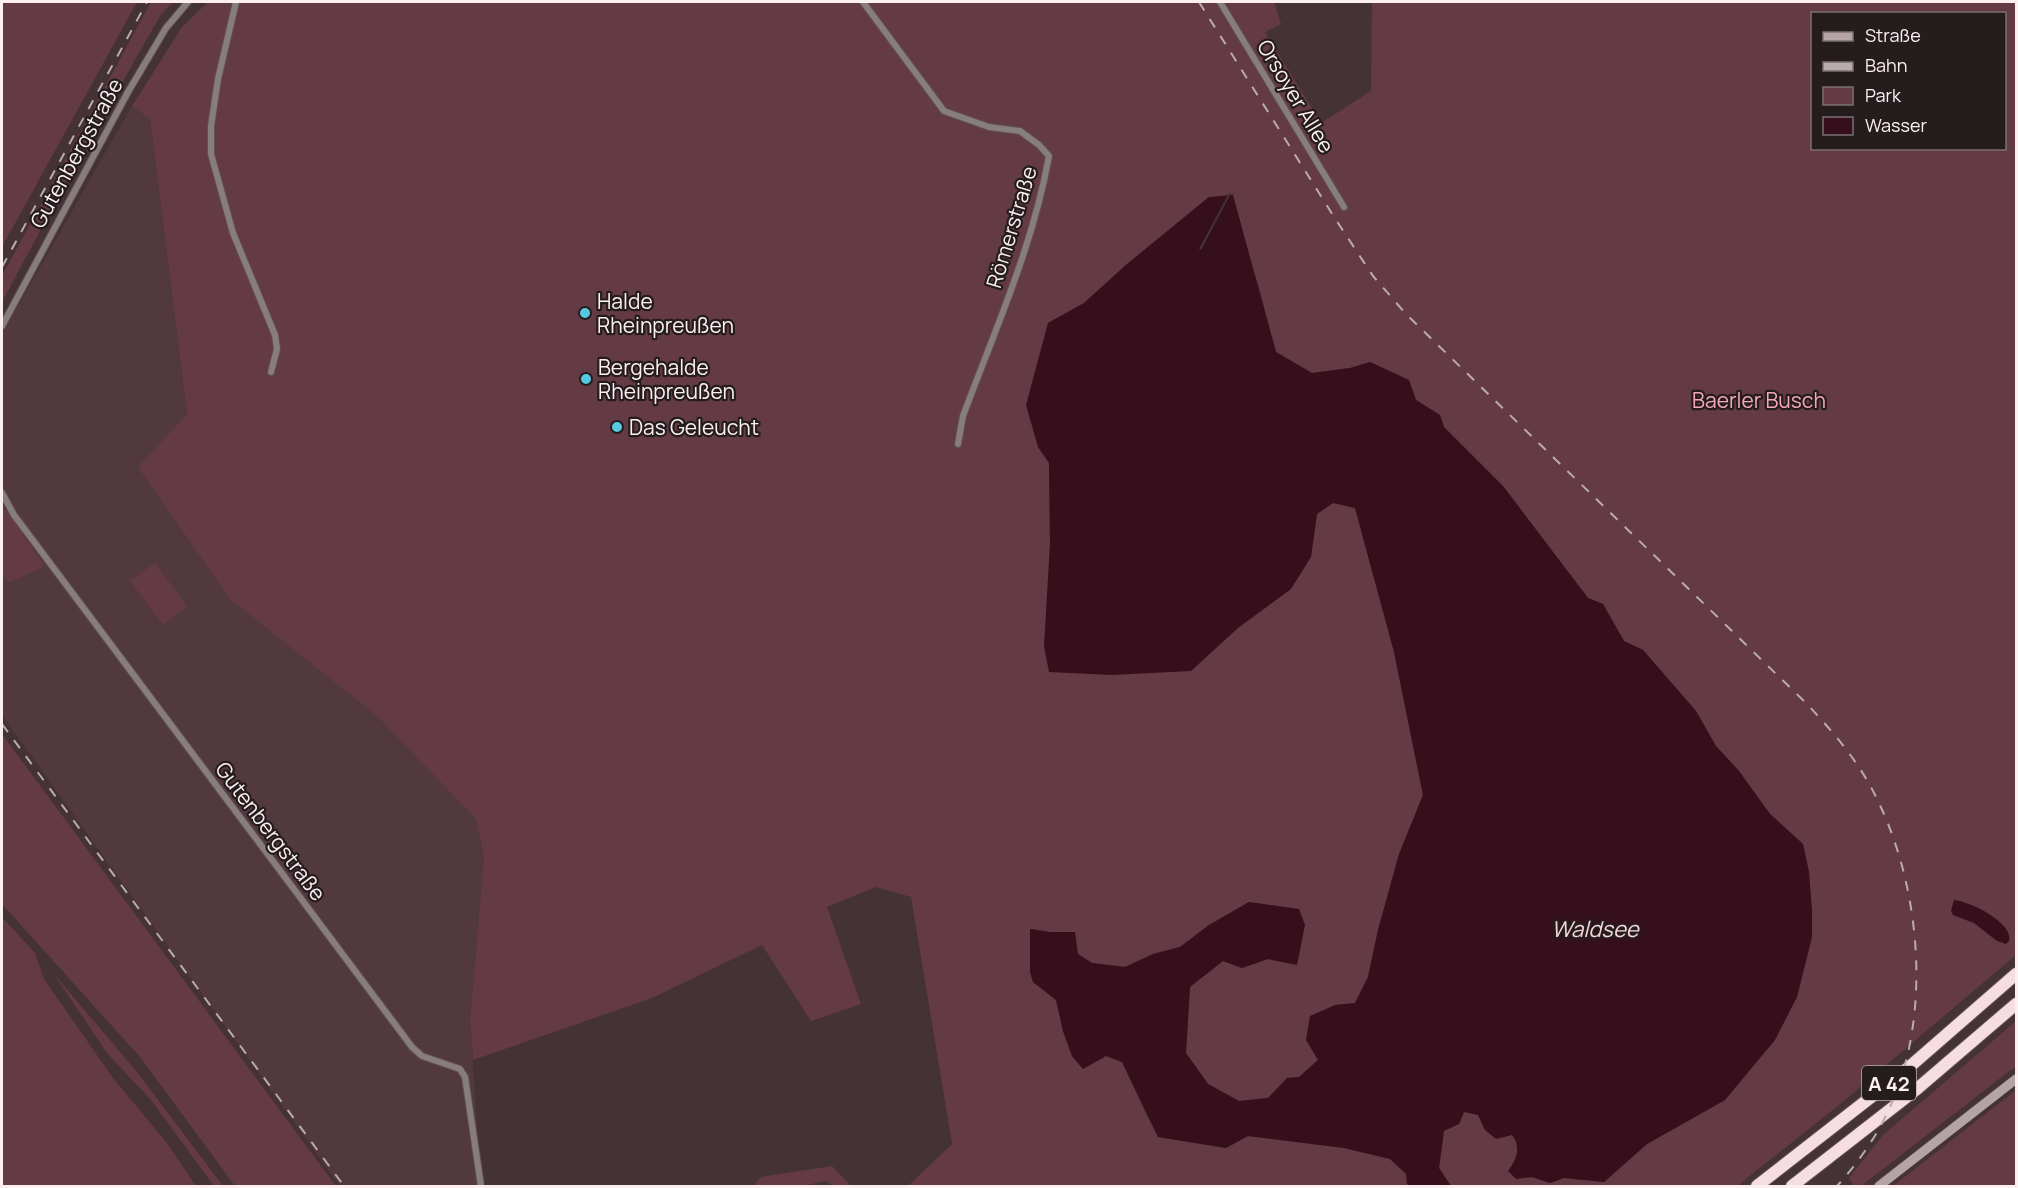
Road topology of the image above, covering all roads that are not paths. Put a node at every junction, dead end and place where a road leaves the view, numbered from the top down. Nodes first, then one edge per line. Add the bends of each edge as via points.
1 (188, 2) edge
2 (236, 2) edge
3 (863, 2) edge
4 (1220, 2) edge
5 (1344, 207) dead end
6 (2, 326) edge
7 (271, 372) dead end
8 (958, 444) dead end
9 (2, 493) edge
10 (2016, 974) edge
11 (2016, 1004) edge
12 (2016, 1080) edge
13 (481, 1186) edge
14 (1758, 1186) edge
15 (1792, 1186) edge
16 (1879, 1186) edge

1 - 6 street, Gutenbergstraße via 166,28 128,92
2 - 7 street via 218,79 211,154 233,233 275,335 277,349
3 - 8 street, Römerstraße via 944,111 989,127 1020,131 1049,156 1032,230 963,416
4 - 5 street, Orsoyer Allee
9 - 13 street, Gutenbergstraße via 14,515 412,1047 428,1059 460,1069 465,1077
10 - 14 highway, A 42 via 1956,1029
11 - 15 highway, A 42 via 1918,1088
12 - 16 main road

